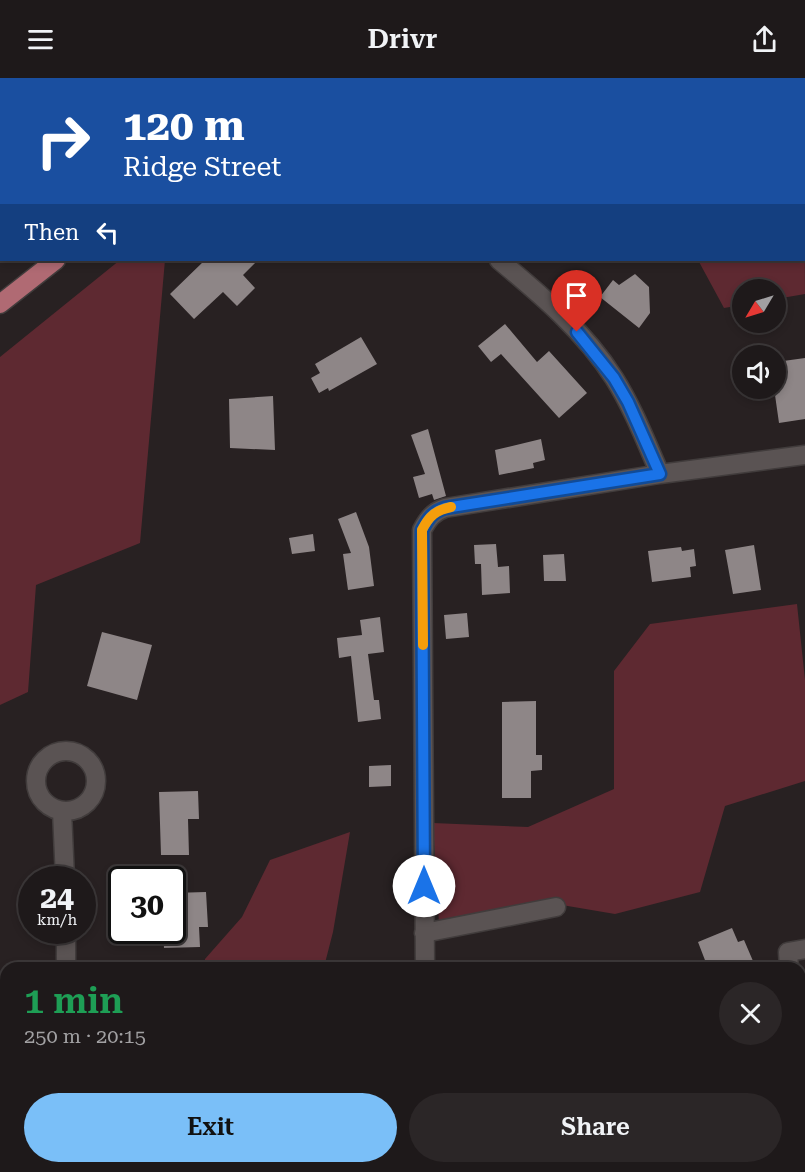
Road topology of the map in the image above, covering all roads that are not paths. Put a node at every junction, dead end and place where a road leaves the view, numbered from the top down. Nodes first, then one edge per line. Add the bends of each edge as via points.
1 (55, 261) edge
2 (500, 261) edge
3 (0, 304) edge
4 (805, 455) edge
5 (660, 474) junction
6 (62, 811) dead end
7 (64, 866) edge
8 (556, 907) dead end
9 (424, 933) junction
10 (66, 944) edge
11 (66, 962) edge
12 (425, 962) edge

1 - 3 main road
2 - 5 street via 593,349 628,402
4 - 5 street
5 - 9 street via 445,508 428,518 422,530
6 - 7 street
8 - 9 street
9 - 12 street
10 - 11 street

